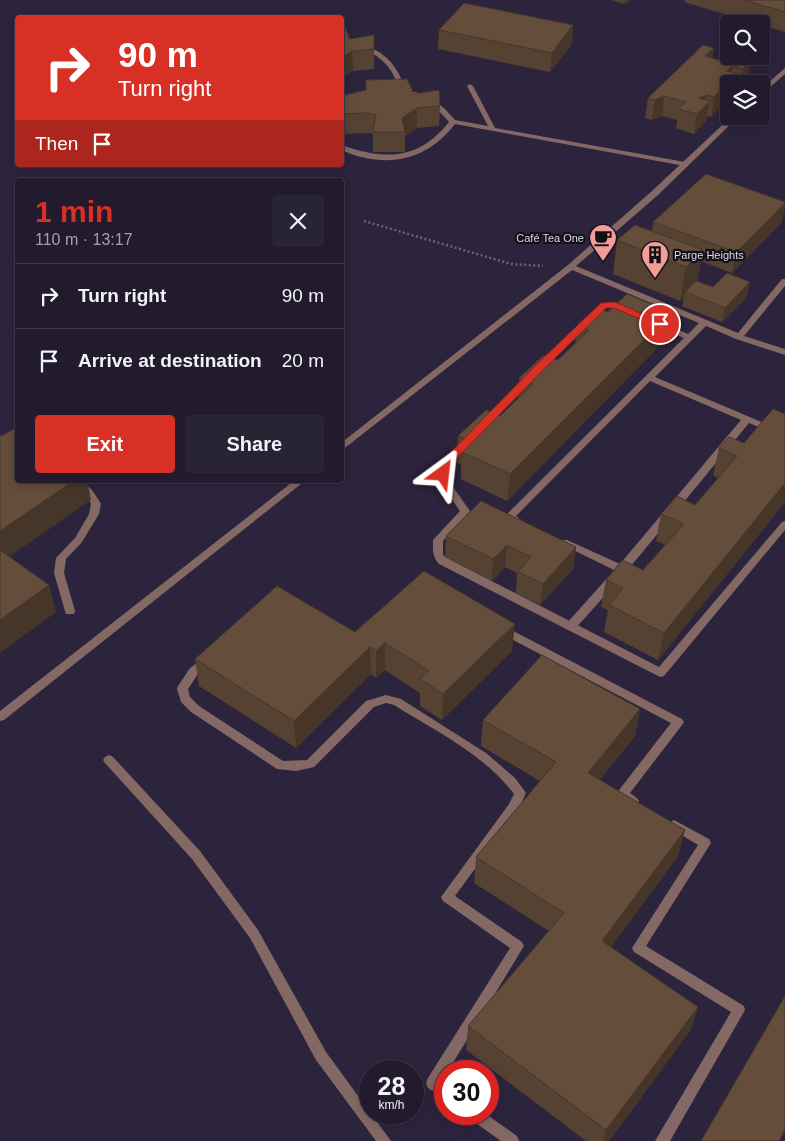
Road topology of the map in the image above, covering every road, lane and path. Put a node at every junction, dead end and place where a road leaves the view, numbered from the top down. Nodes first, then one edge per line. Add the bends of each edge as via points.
1 (344, 41) edge
2 (785, 70) edge
3 (770, 84) edge
4 (470, 86) dead end
5 (392, 90) junction
6 (383, 91) edge
7 (453, 122) junction
8 (726, 125) edge
9 (492, 128) junction
10 (344, 148) edge
11 (685, 164) junction
12 (364, 221) dead end
13 (571, 267) junction
14 (785, 281) edge
15 (632, 312) edge
16 (648, 319) edge
17 (704, 323) junction
18 (690, 337) junction
19 (740, 337) junction
20 (785, 352) edge
21 (650, 378) junction
22 (747, 419) junction
23 (785, 435) edge
24 (344, 446) edge
25 (77, 483) edge
26 (297, 483) edge
27 (785, 524) edge
28 (526, 525) edge
29 (553, 537) edge
30 (622, 569) junction
31 (70, 611) dead end
32 (489, 622) edge
33 (571, 626) junction
34 (217, 652) edge
35 (0, 718) edge
36 (109, 760) dead end
37 (647, 809) edge
38 (664, 819) edge
39 (447, 1060) edge
40 (490, 1125) edge
41 (384, 1141) edge
42 (512, 1141) edge
43 (662, 1141) edge

1 - 5 street via 375,50 388,60 398,78
2 - 3 street
4 - 9 street
5 - 6 street
5 - 7 street via 432,101
7 - 9 street
7 - 10 street via 431,146 402,157 387,158
8 - 11 street
9 - 11 street
11 - 13 street
12 - 13 path via 511,264
13 - 17 street
13 - 24 street
14 - 19 street
15 - 33 street via 615,305 604,305 447,462 443,474 464,510 438,540 438,556
16 - 18 street
17 - 18 street
17 - 19 street
18 - 21 street
19 - 20 street
21 - 22 street
21 - 28 street via 509,517
22 - 23 street
22 - 30 street
25 - 31 street via 88,491 96,504 79,540 61,558 59,573
26 - 35 street
27 - 33 street via 660,673
29 - 30 street
30 - 33 street
32 - 37 street via 678,722 622,794
34 - 39 street via 194,671 182,689 185,700 281,766 310,764 370,704 386,699 397,702 488,761 514,782 520,793 514,807 447,897 518,946
36 - 41 street via 196,856 254,934 321,1056
38 - 43 street via 705,843 638,948 739,1010
40 - 42 street

